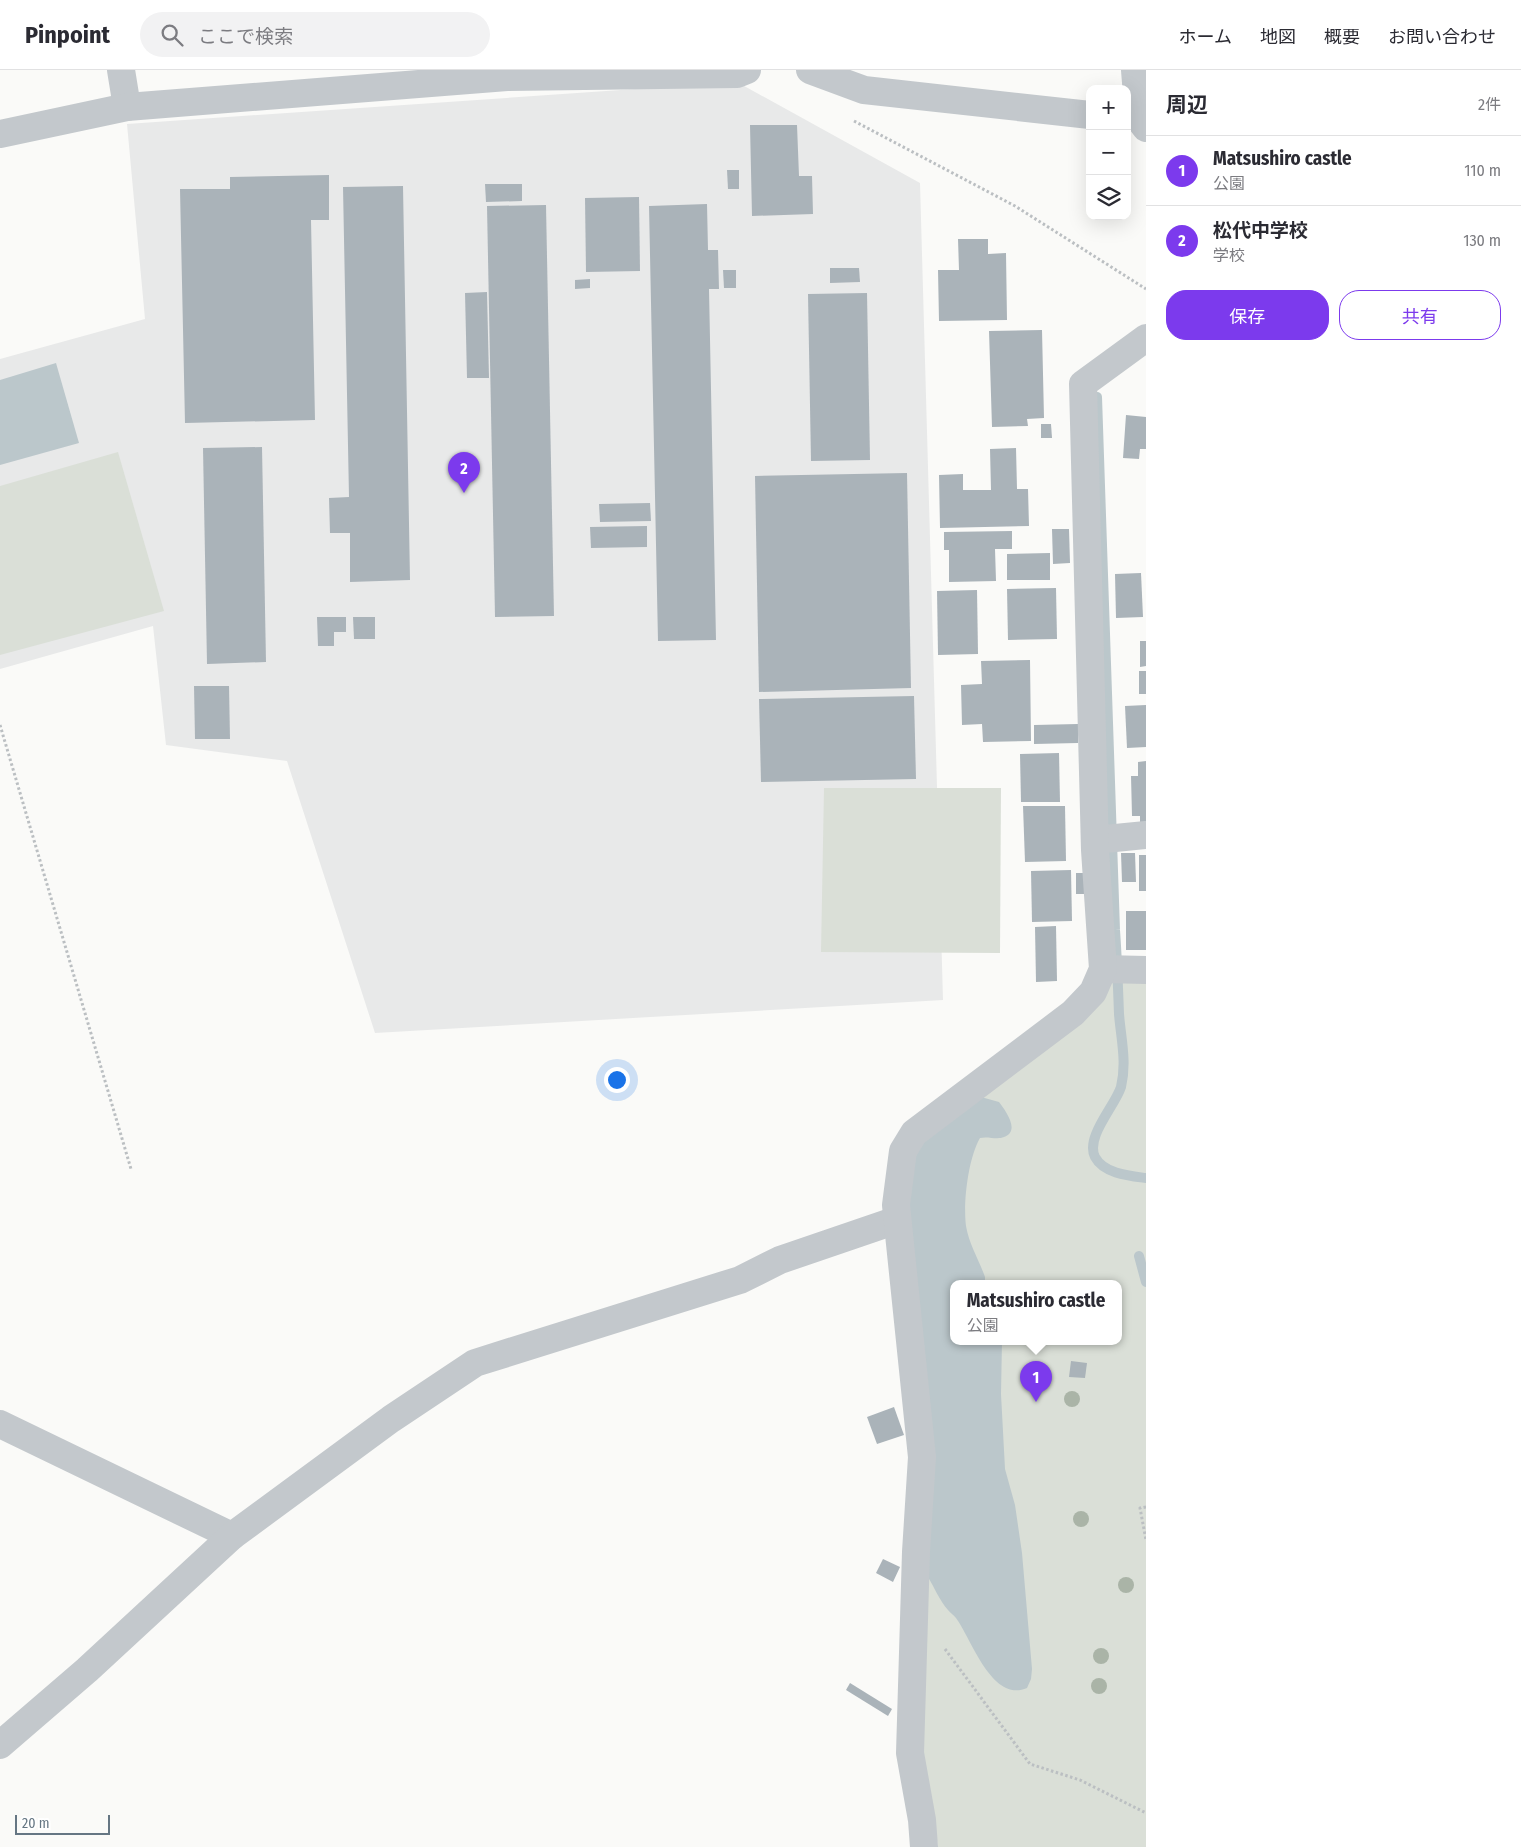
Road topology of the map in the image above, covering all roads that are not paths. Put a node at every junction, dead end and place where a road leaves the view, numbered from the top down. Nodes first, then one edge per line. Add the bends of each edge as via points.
1 (121, 70) edge
2 (747, 70) edge
3 (810, 70) edge
4 (1135, 70) edge
5 (508, 74) edge
6 (863, 80) edge
7 (127, 107) junction
8 (1086, 114) edge
9 (1137, 122) edge
10 (0, 134) edge
11 (1146, 338) edge
12 (1140, 836) edge
13 (1096, 840) junction
14 (1103, 969) junction
15 (1146, 970) edge
16 (897, 1220) junction
17 (0, 1424) edge
18 (232, 1536) junction
19 (0, 1746) edge
20 (924, 1847) edge

1 - 7 street
2 - 5 street via 738,74
3 - 6 street
4 - 9 street
5 - 7 street
6 - 8 street
7 - 10 street
11 - 13 street via 1083,384
12 - 13 street
13 - 14 street
14 - 15 street
14 - 16 street via 1093,992 1074,1014 914,1133 903,1151
16 - 18 street via 780,1260 740,1280 475,1363 390,1419
16 - 20 street via 922,1457 910,1753
17 - 18 street
18 - 19 street via 88,1670

